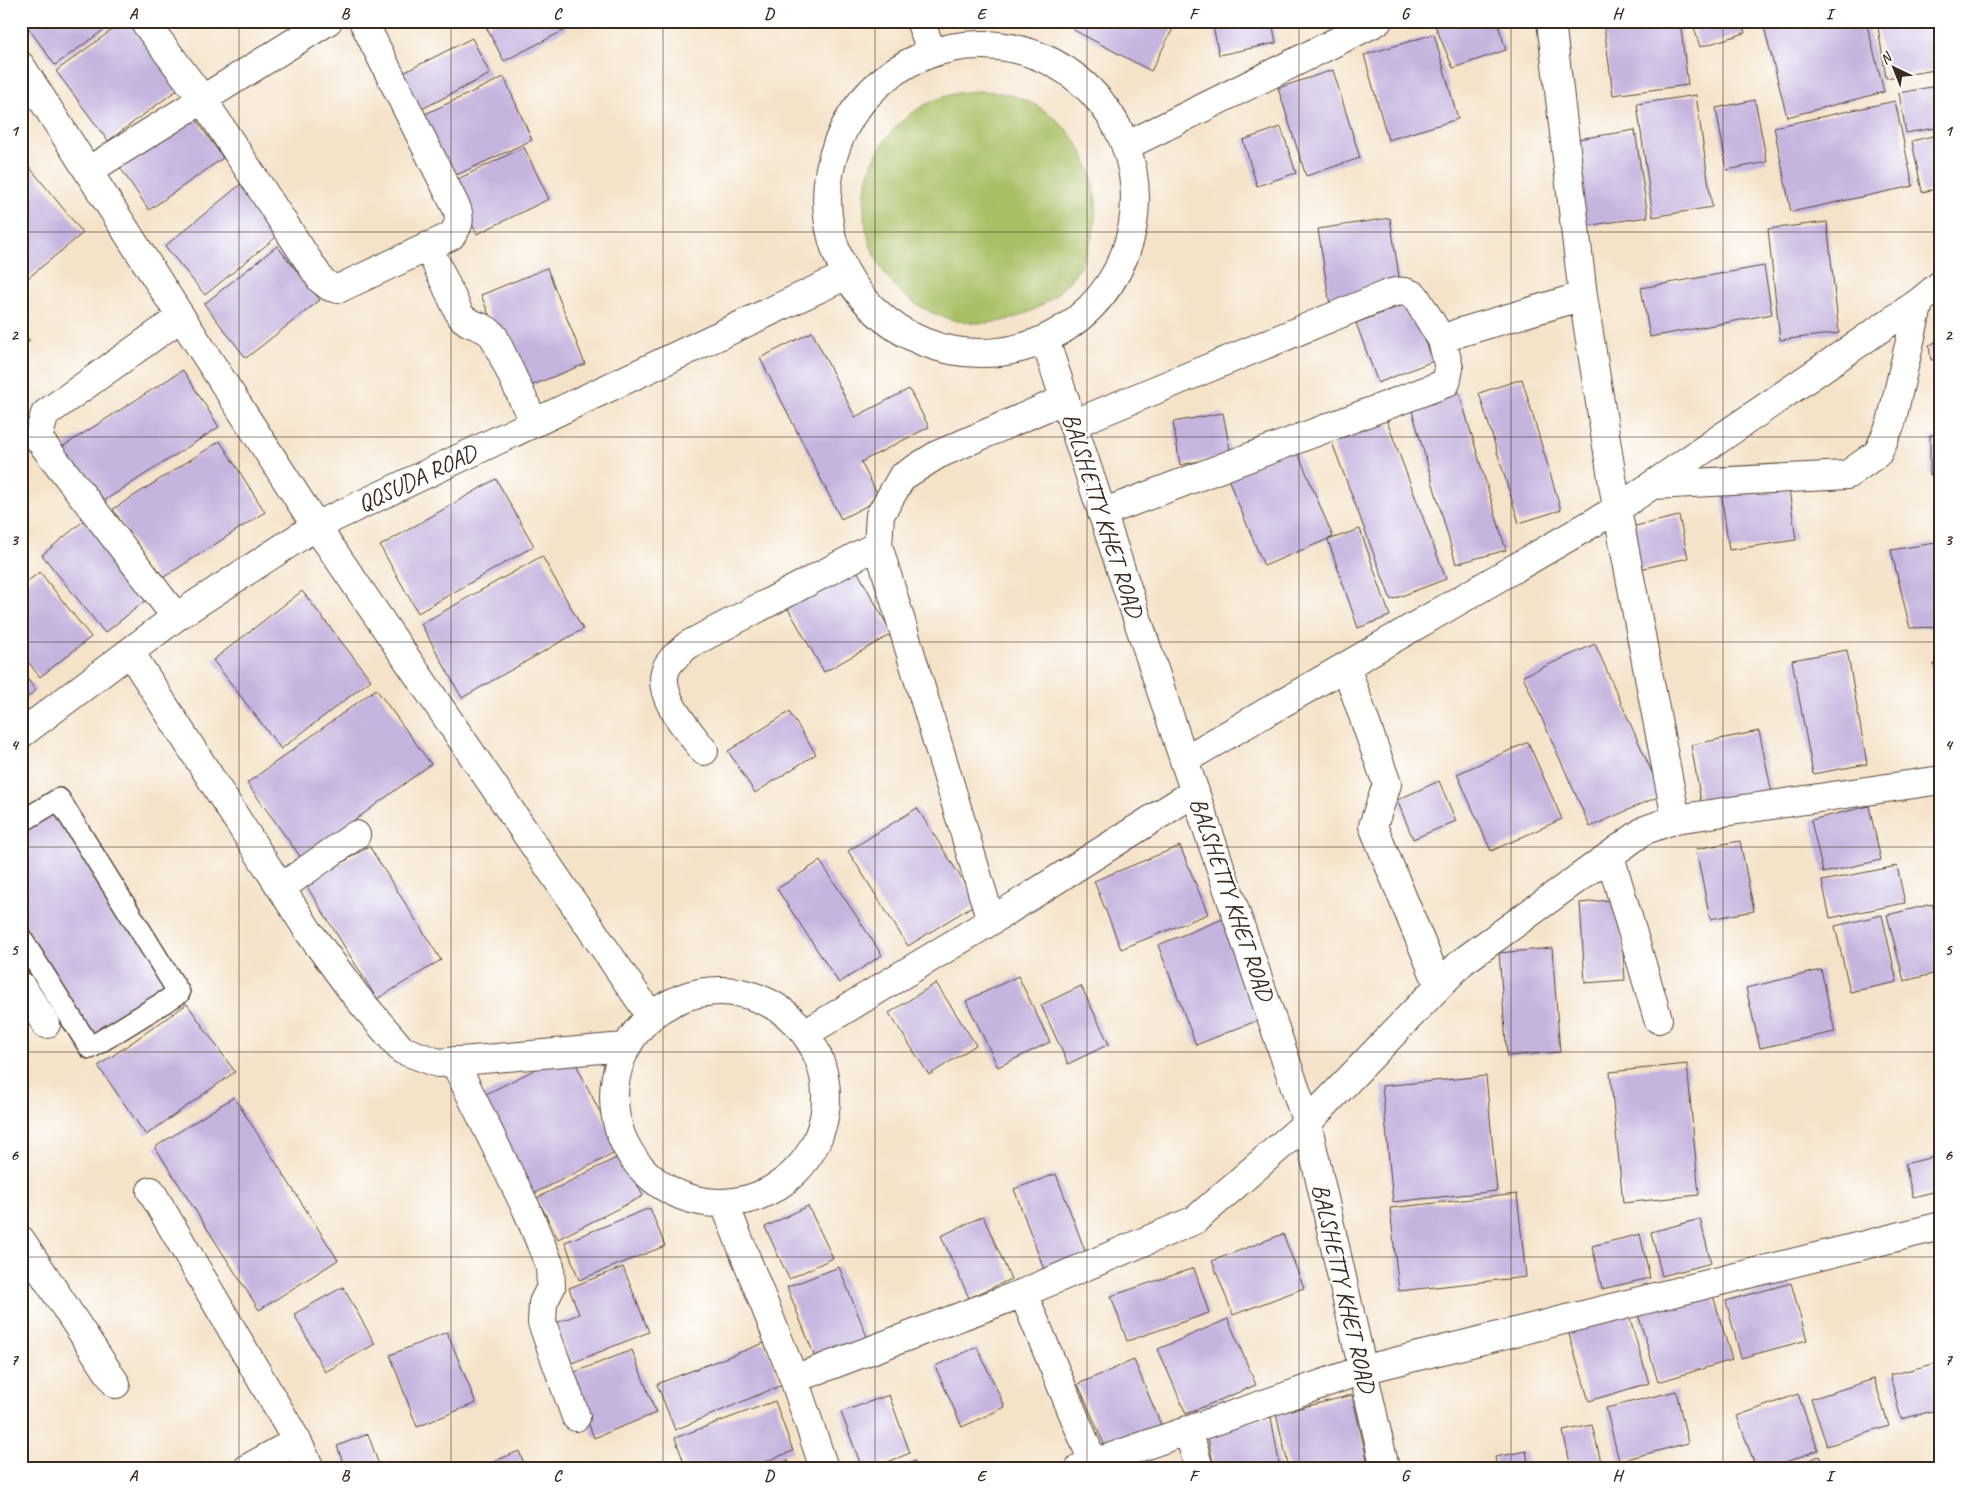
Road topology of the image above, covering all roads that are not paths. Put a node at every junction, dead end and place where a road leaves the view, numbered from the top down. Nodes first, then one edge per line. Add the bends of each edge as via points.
1 (144, 21) edge
2 (328, 21) edge
3 (362, 21) edge
4 (920, 21) edge
5 (1378, 21) edge
6 (1551, 21) edge
7 (932, 52) junction
8 (21, 66) edge
9 (202, 100) junction
10 (1126, 146) junction
11 (88, 171) junction
12 (428, 246) junction
13 (845, 276) junction
14 (1941, 284) edge
15 (1583, 296) junction
16 (1919, 302) junction
17 (181, 317) junction
18 (1045, 340) junction
19 (1442, 340) junction
20 (1069, 411) junction
21 (534, 423) junction
22 (1653, 485) junction
23 (1617, 509) junction
24 (1102, 513) junction
25 (316, 526) junction
26 (878, 545) junction
27 (176, 617) junction
28 (130, 652) junction
29 (1346, 667) junction
30 (21, 734) edge
31 (704, 751) dead end
32 (1184, 760) junction
33 (1941, 780) edge
34 (1195, 792) junction
35 (1676, 819) junction
36 (21, 822) edge
37 (356, 835) dead end
38 (1610, 856) junction
39 (282, 887) junction
40 (991, 921) junction
41 (21, 938) edge
42 (21, 986) edge
43 (1439, 986) junction
44 (650, 1016) junction
45 (1658, 1019) dead end
46 (46, 1024) dead end
47 (808, 1032) junction
48 (624, 1047) junction
49 (454, 1061) junction
50 (1307, 1123) junction
51 (151, 1191) dead end
52 (725, 1205) junction
53 (1941, 1226) edge
54 (21, 1240) edge
55 (1023, 1293) junction
56 (1362, 1370) junction
57 (794, 1379) junction
58 (116, 1384) dead end
59 (576, 1416) dead end
60 (1188, 1430) junction
61 (297, 1441) junction
62 (1086, 1465) edge
63 (248, 1468) edge
64 (310, 1468) edge
65 (824, 1468) edge
66 (1199, 1468) edge
67 (1385, 1468) edge

1 - 9 street
2 - 9 street
3 - 12 street via 459,215 458,228 451,236
4 - 7 street
5 - 10 street
6 - 15 street
7 - 10 street via 981,44 1034,53 1075,75 1108,111
7 - 13 street via 887,76 850,116 828,168 827,220
8 - 11 street
9 - 11 street
9 - 12 street via 321,280 330,287 338,289
10 - 18 street via 1136,194 1131,233 1112,281 1083,315
11 - 17 street
12 - 21 street via 460,315 470,324 486,328 494,337
13 - 18 street via 877,315 932,346 993,356
13 - 21 street, QQSUDA ROAD
14 - 16 street
15 - 19 street
15 - 23 street
16 - 22 street
16 - 22 street via 1891,423 1878,453 1847,475
17 - 25 street
17 - 27 street via 44,414 38,438
18 - 20 street, BALSHETTY KHET ROAD
19 - 20 street via 1415,296 1399,291
19 - 24 street via 1449,368 1446,383
20 - 24 street, BALSHETTY KHET ROAD
20 - 26 street via 937,455 902,477 880,515
21 - 25 street, QQSUDA ROAD
22 - 23 street
23 - 29 street
23 - 35 street
24 - 32 street, BALSHETTY KHET ROAD
25 - 27 street, QQSUDA ROAD
25 - 44 street
26 - 31 street via 688,645 676,656 665,670 664,687 673,709
26 - 40 street
27 - 28 street, QQSUDA ROAD
28 - 30 street, QQSUDA ROAD
28 - 39 street
29 - 32 street
29 - 43 street via 1388,784 1374,826
32 - 34 street, BALSHETTY KHET ROAD
33 - 35 street
34 - 40 street
34 - 50 street, BALSHETTY KHET ROAD
35 - 38 street via 1645,830
36 - 41 lane via 59,799 179,993 90,1048
37 - 39 street
38 - 43 street via 1462,962
38 - 45 street
39 - 49 street via 309,932 356,996 402,1050 438,1062
40 - 47 street
42 - 46 street
43 - 50 street
44 - 47 street via 703,990 713,991 761,997
44 - 48 street
47 - 52 street via 828,1086 818,1143 780,1187
48 - 49 street
48 - 52 street via 612,1095 622,1143 664,1190
49 - 59 street via 527,1210 550,1266 550,1287 543,1303 542,1323
50 - 55 street via 1195,1220
50 - 56 street, BALSHETTY KHET ROAD
51 - 61 street
52 - 57 street
53 - 56 street
54 - 58 street
55 - 57 street
55 - 62 street
56 - 60 street
56 - 67 street, BALSHETTY KHET ROAD
57 - 65 street
60 - 62 street
60 - 66 street
61 - 63 street
61 - 64 street

